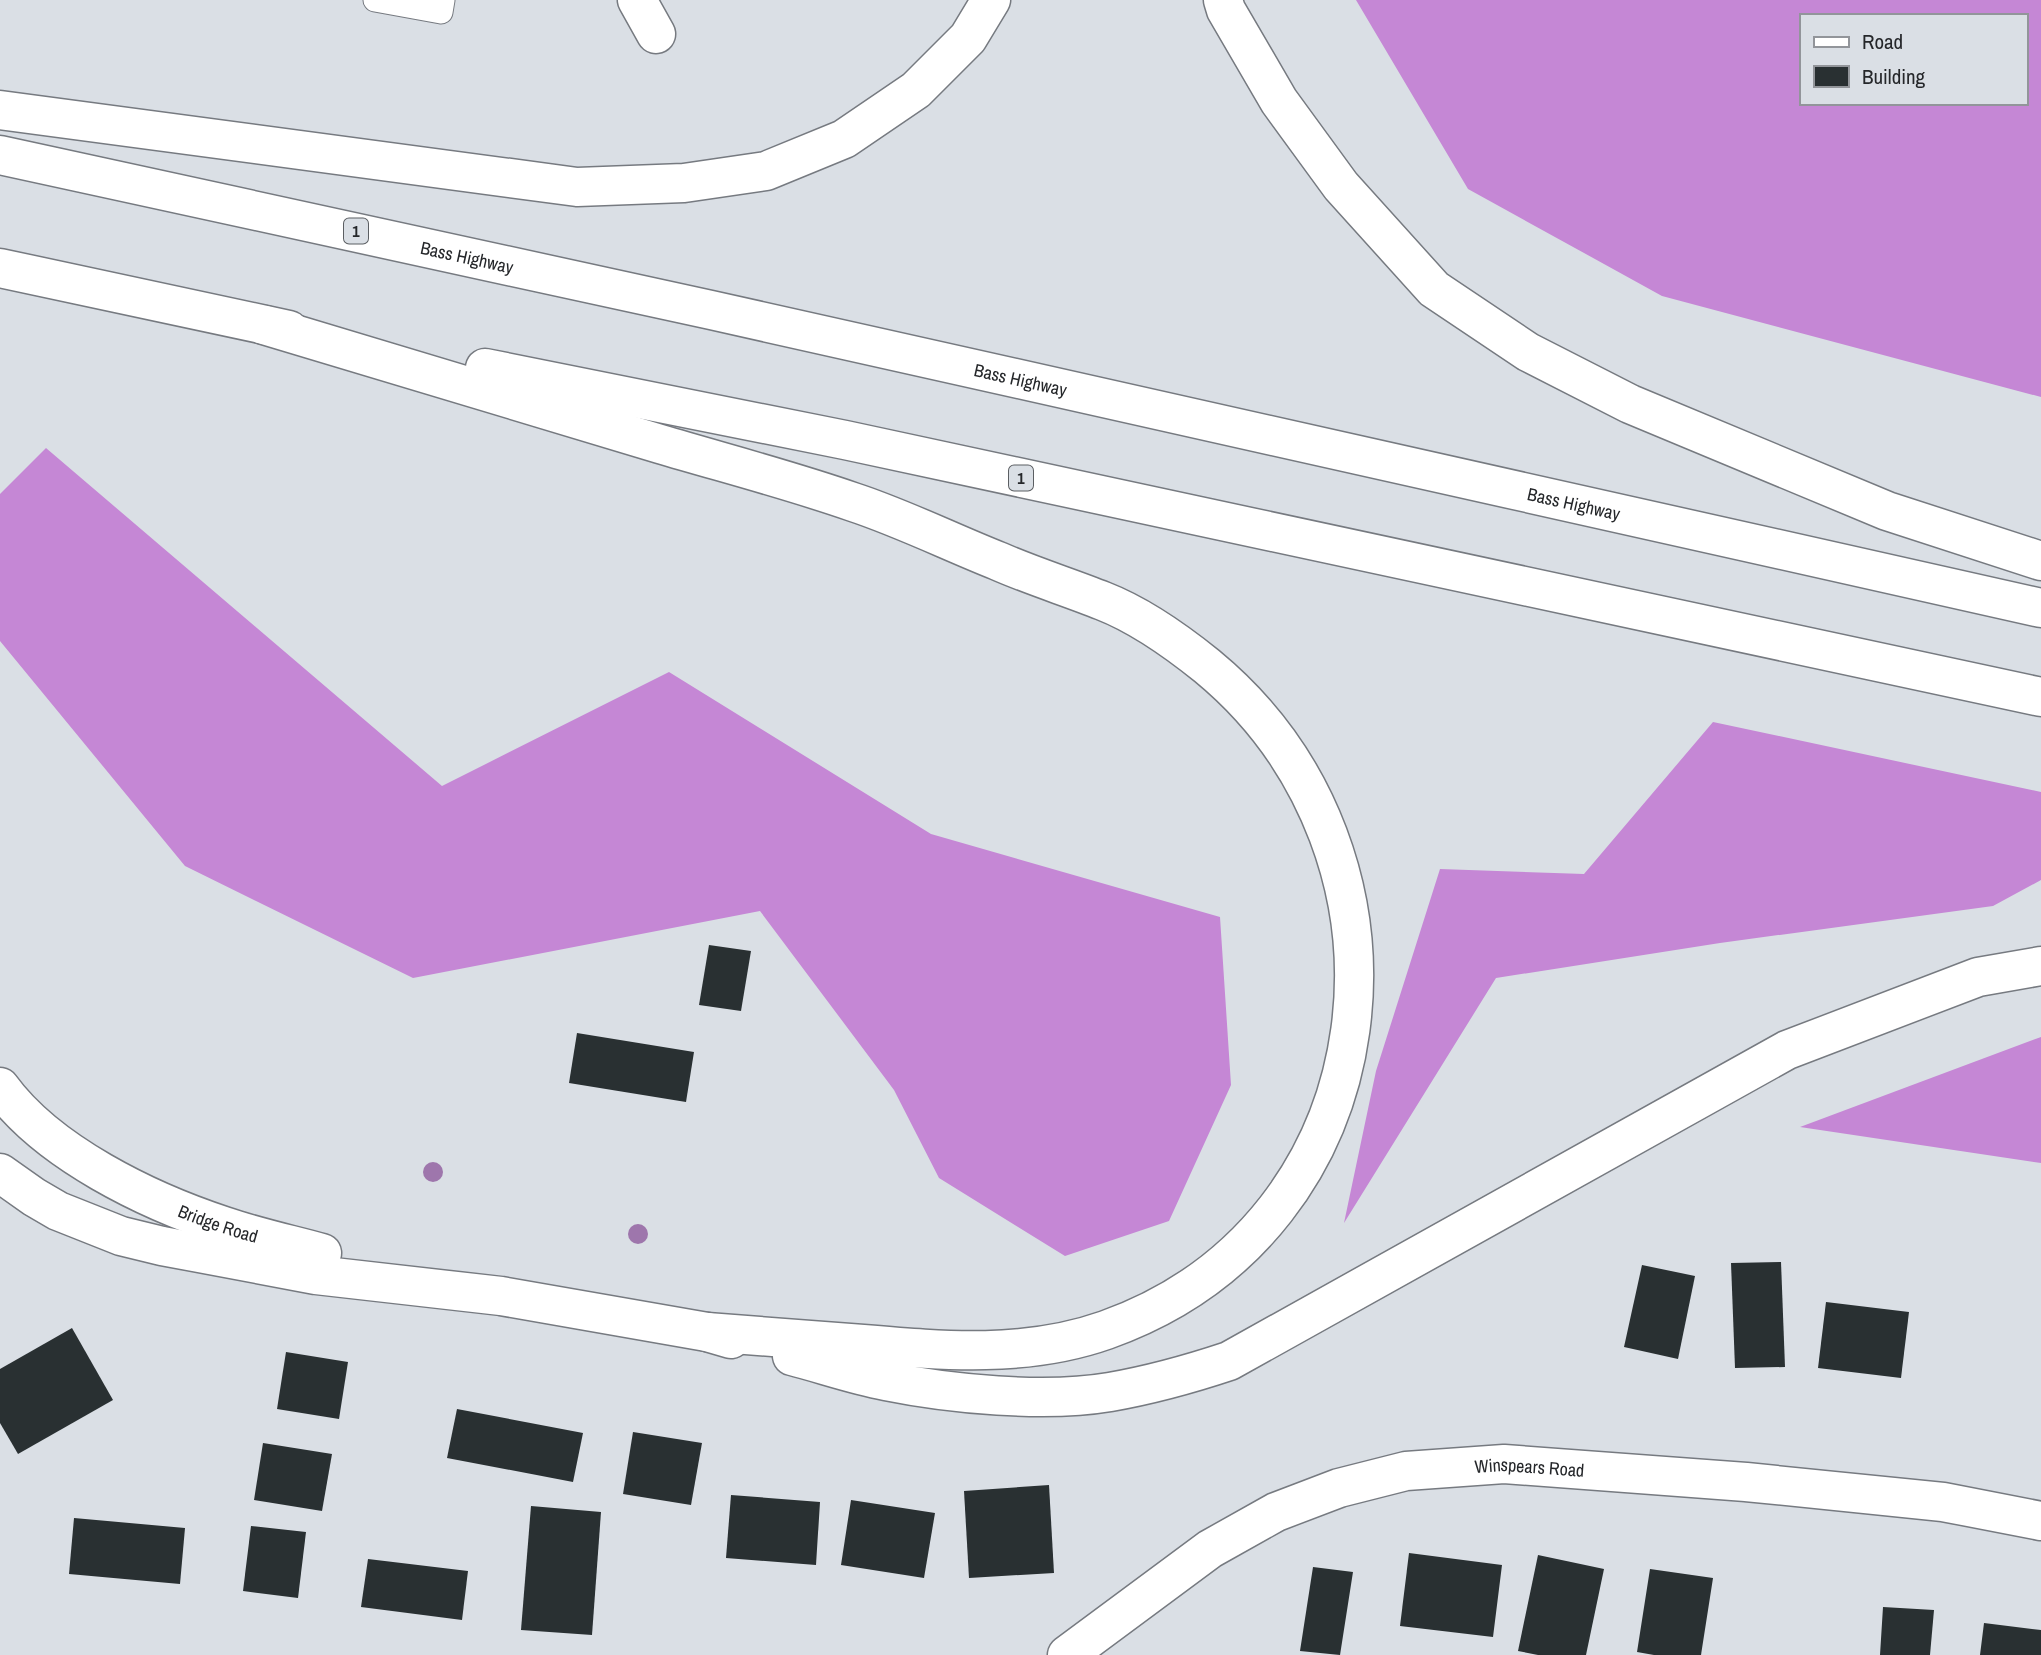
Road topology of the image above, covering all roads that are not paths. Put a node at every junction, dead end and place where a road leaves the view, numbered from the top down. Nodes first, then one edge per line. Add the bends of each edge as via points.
1 (375, 0) edge
2 (443, 0) edge
3 (637, 0) edge
4 (991, 0) edge
5 (1223, 0) edge
6 (656, 34) dead end
7 (0, 110) edge
8 (0, 155) edge
9 (0, 268) edge
10 (264, 325) junction
11 (2041, 561) edge
12 (2041, 608) edge
13 (2041, 697) edge
14 (2041, 967) edge
15 (4, 1109) edge
16 (0, 1173) edge
17 (445, 1288) junction
18 (707, 1332) junction
19 (2041, 1521) edge
20 (1067, 1655) edge

1 - 2 lane via 441,12
3 - 6 main road
4 - 7 main road via 968,38 916,90 844,139 766,171 684,183 577,187
5 - 11 main road via 1279,101 1333,176 1434,289 1528,352 1630,404 1887,511
8 - 12 main road, Bass Highway / 1
9 - 10 main road, 1
10 - 13 main road, 1 via 845,440
10 - 18 main road via 857,503 1108,603 1163,634 1243,698 1276,737 1327,827 1343,877 1352,928 1351,1030 1341,1081 1297,1180 1245,1244 1212,1272 1177,1296 1102,1332 1009,1349 961,1352
14 - 18 main road via 1978,977 1787,1050 1229,1361 1183,1376 1108,1392 1059,1396 946,1391 883,1381
15 - 17 main road, Bridge Road via 103,1172 223,1226
16 - 17 main road, Bridge Road via 58,1211 121,1236 316,1275
17 - 18 main road, Bridge Road
19 - 20 main road, Winspears Road via 1942,1502 1746,1482 1504,1464 1406,1471 1339,1488 1276,1512 1210,1549

